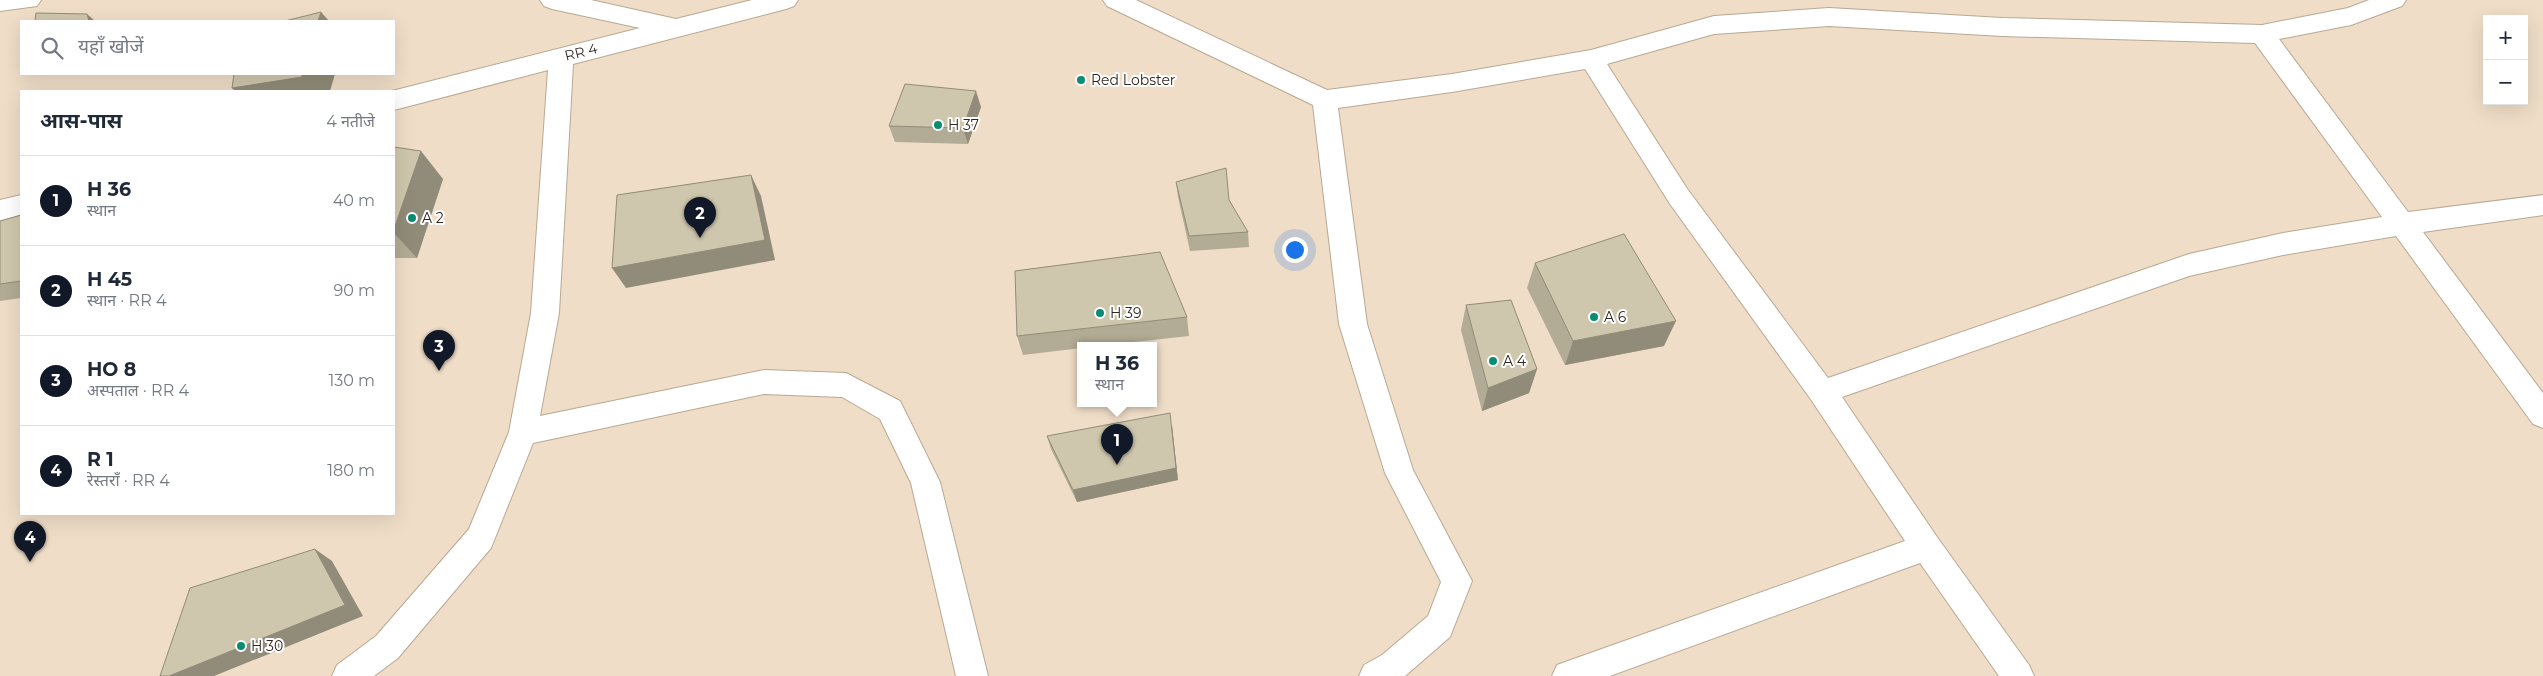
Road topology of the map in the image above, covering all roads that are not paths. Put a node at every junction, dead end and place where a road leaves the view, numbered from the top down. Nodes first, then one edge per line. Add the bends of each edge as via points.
1 (29, 0) edge
2 (552, 0) edge
3 (1115, 0) edge
4 (2394, 0) edge
5 (0, 2) edge
6 (778, 3) edge
7 (678, 28) junction
8 (2262, 34) junction
9 (562, 57) junction
10 (1591, 59) junction
11 (395, 100) edge
12 (1325, 100) junction
13 (20, 205) edge
14 (2543, 205) edge
15 (0, 211) edge
16 (2402, 224) junction
17 (1822, 392) junction
18 (2543, 415) edge
19 (524, 432) junction
20 (1926, 547) junction
21 (348, 676) edge
22 (972, 676) edge
23 (1375, 676) edge
24 (1568, 676) edge
25 (2018, 676) edge

1 - 5 street
2 - 7 street
3 - 12 street
4 - 8 street via 2351,16
6 - 7 street, RR 4
7 - 9 street, RR 4
8 - 10 street via 2002,28 1829,17 1714,25
8 - 16 street
9 - 11 street, RR 4
9 - 19 street via 545,313
10 - 12 street via 1452,83
10 - 17 street via 1678,197
12 - 23 street via 1353,324 1400,473 1457,581 1439,626 1393,666
13 - 15 street
14 - 16 street
16 - 17 street via 2283,244 2189,265
16 - 18 street
17 - 20 street
19 - 21 street via 480,538 387,647
19 - 22 street via 764,382 846,385 890,410 925,482
20 - 24 street
20 - 25 street

